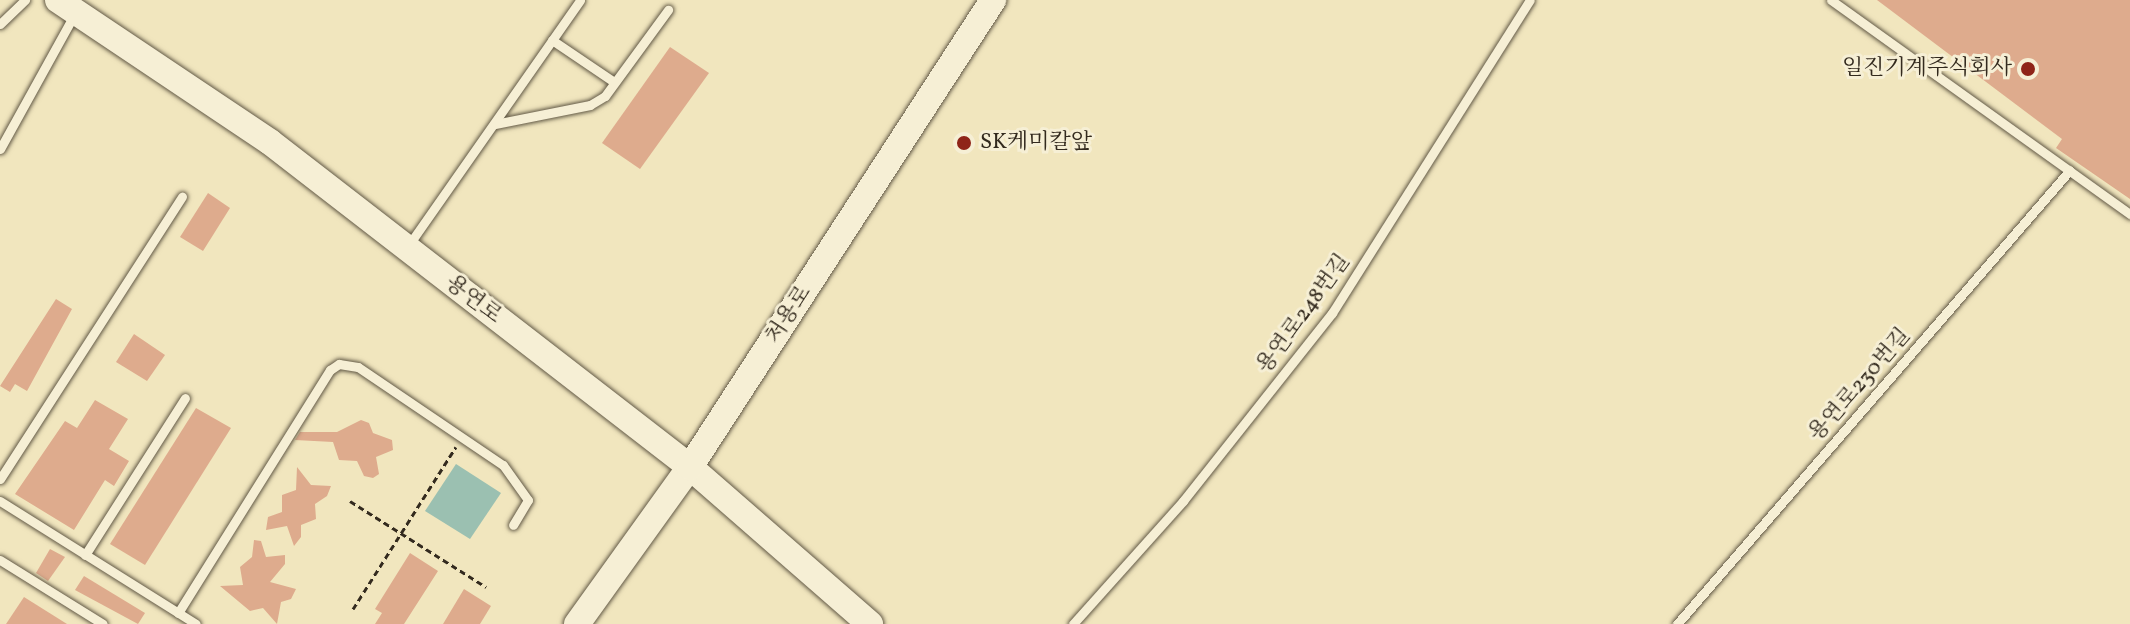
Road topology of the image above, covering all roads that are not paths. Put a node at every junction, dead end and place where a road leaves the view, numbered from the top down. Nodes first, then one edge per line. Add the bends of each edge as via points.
1 (25, 0) edge
2 (580, 0) edge
3 (993, 0) edge
4 (1530, 0) edge
5 (1831, 0) edge
6 (67, 6) edge
7 (668, 10) dead end
8 (0, 24) edge
9 (552, 40) junction
10 (614, 82) junction
11 (492, 126) junction
12 (0, 149) edge
13 (2070, 170) junction
14 (182, 197) dead end
15 (2130, 214) edge
16 (406, 249) junction
17 (185, 398) dead end
18 (690, 467) junction
19 (0, 479) edge
20 (0, 501) edge
21 (513, 525) dead end
22 (85, 555) junction
23 (0, 560) edge
24 (181, 618) edge
25 (103, 624) edge
26 (196, 624) edge
27 (577, 624) edge
28 (870, 624) edge
29 (1073, 624) edge
30 (1677, 624) edge

1 - 8 lane
2 - 9 lane
3 - 18 street, 처용로
4 - 29 lane, 용연로248번길 via 1332,313 1183,501
5 - 13 lane
6 - 12 lane
6 - 16 street, 용연로 via 270,142
7 - 10 lane
9 - 10 lane
9 - 11 lane
10 - 11 lane via 590,105 507,118
11 - 16 lane
13 - 15 lane
13 - 30 lane, 용연로230번길
14 - 19 lane
16 - 18 street, 용연로
17 - 22 lane
18 - 27 street, 처용로
18 - 28 street, 용연로
20 - 22 lane
21 - 24 lane via 526,506 527,493 503,465 358,367 339,364 330,370
22 - 24 lane
23 - 25 lane
24 - 26 lane

